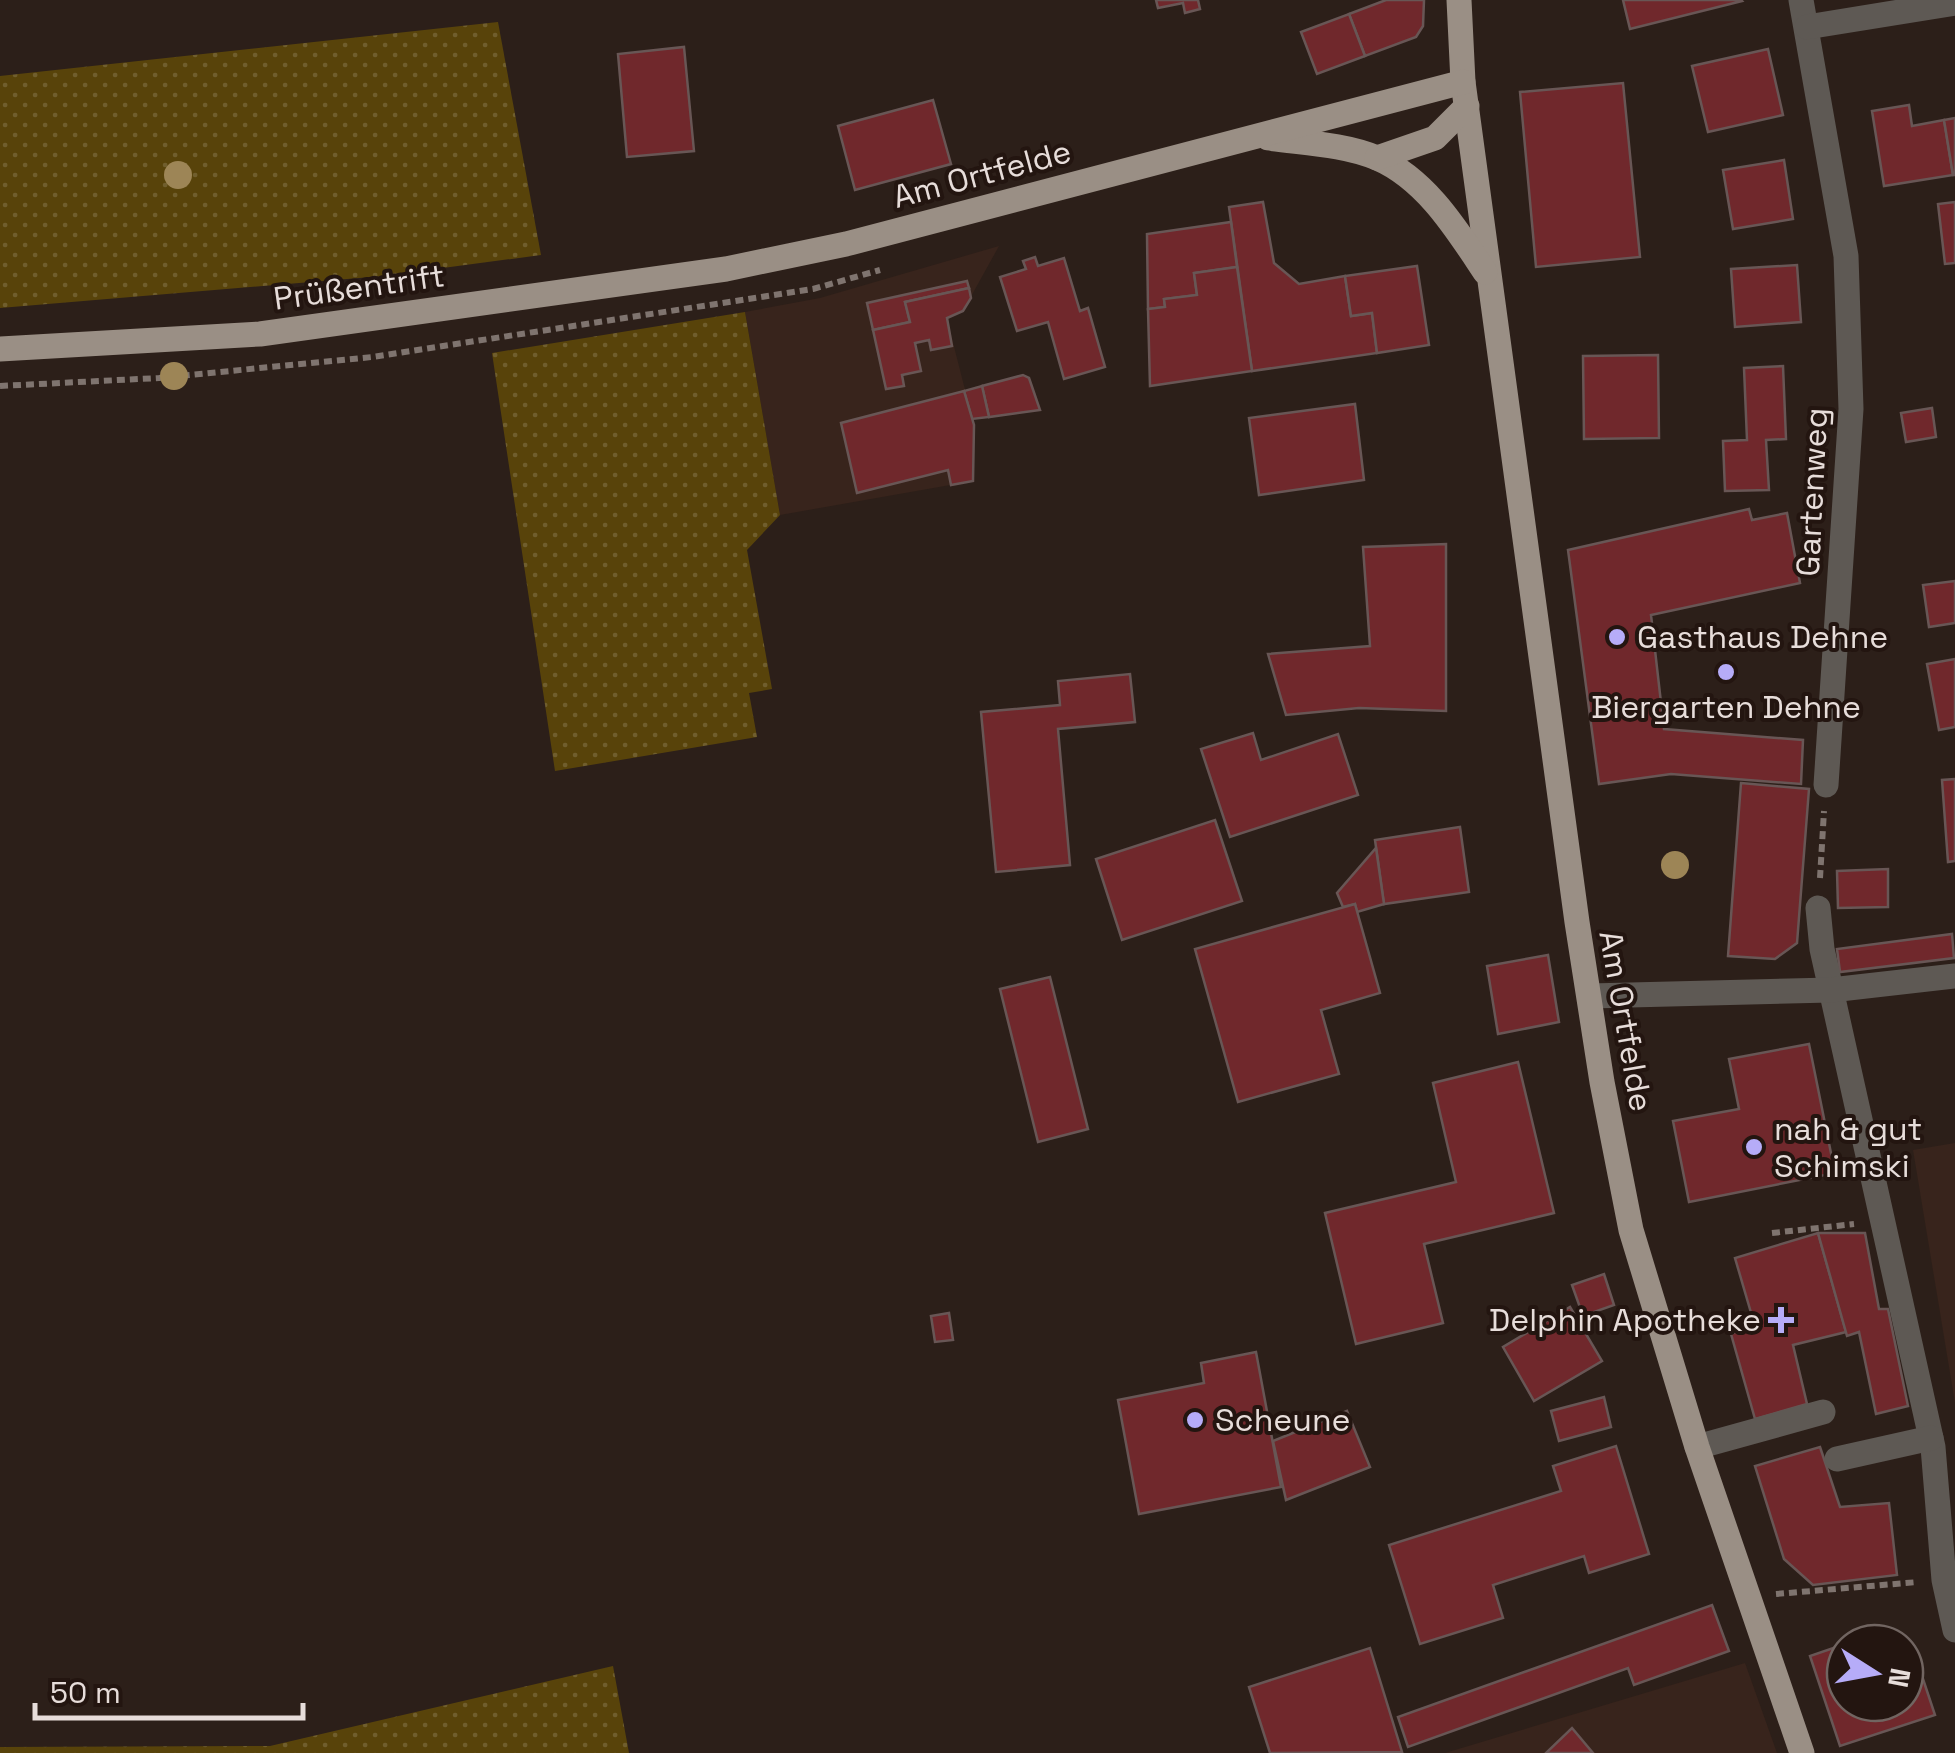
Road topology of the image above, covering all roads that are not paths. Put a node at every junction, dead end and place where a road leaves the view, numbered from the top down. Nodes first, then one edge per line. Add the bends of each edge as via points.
1 (1459, 0) edge
2 (1802, 0) edge
3 (1955, 3) edge
4 (1807, 27) junction
5 (1465, 94) junction
6 (1253, 136) junction
7 (1377, 158) junction
8 (726, 269) joint
9 (1488, 276) junction
10 (0, 349) edge
11 (1826, 785) road end
12 (1818, 908) road end
13 (1955, 976) edge
14 (1831, 990) junction
15 (1590, 996) junction
16 (1823, 1412) dead end
17 (1939, 1442) edge
18 (1697, 1447) junction
19 (1837, 1459) dead end
20 (1955, 1630) edge
21 (1802, 1753) edge

1 - 5 main road, Am Ortfelde
2 - 4 street, Gartenweg
3 - 4 street
4 - 11 street, Gartenweg via 1846,256 1851,409
5 - 6 main road, Am Ortfelde
5 - 7 main road via 1436,138
5 - 9 main road, Am Ortfelde
6 - 7 main road, Am Ortfelde
6 - 8 main road, Am Ortfelde via 846,244
7 - 9 main road, Am Ortfelde via 1422,188
8 - 10 main road, Prüßentrift via 260,334
9 - 15 main road, Am Ortfelde
12 - 14 street
13 - 14 street
14 - 15 street
14 - 17 street via 1880,1222
15 - 18 main road, Am Ortfelde via 1631,1230
16 - 18 street
17 - 19 street
17 - 20 street via 1944,1580
18 - 21 main road, Am Ortfelde

